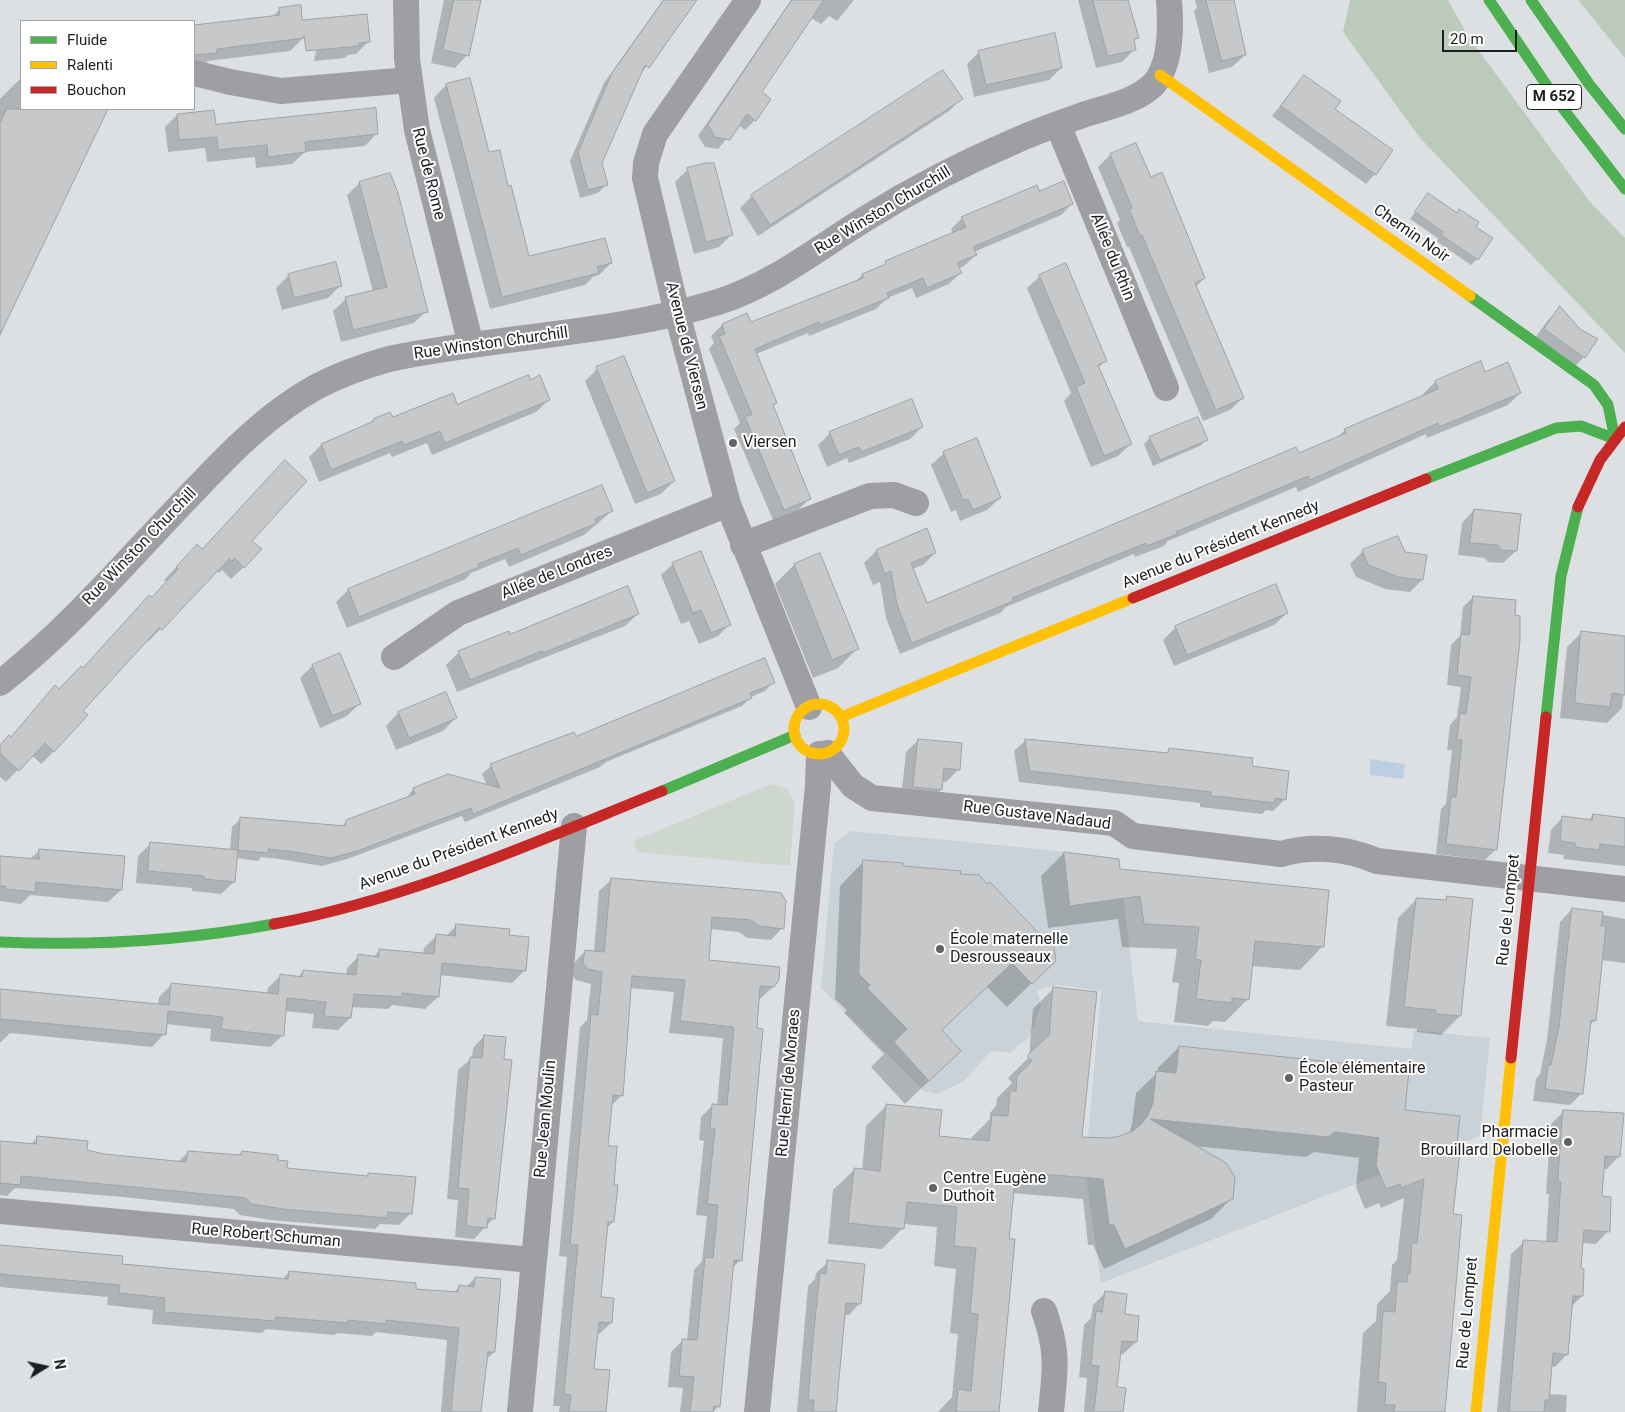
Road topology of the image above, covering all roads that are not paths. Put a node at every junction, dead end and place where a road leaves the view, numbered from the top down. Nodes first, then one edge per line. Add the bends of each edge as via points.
1 (406, 0) edge
2 (748, 0) edge
3 (1169, 0) edge
4 (1489, 0) edge
5 (1531, 0) edge
6 (195, 73) edge
7 (1160, 75) junction
8 (409, 80) junction
9 (1058, 125) junction
10 (1625, 129) edge
11 (1625, 189) edge
12 (677, 313) junction
13 (471, 345) junction
14 (1166, 388) dead end
15 (1625, 427) edge
16 (1615, 440) junction
17 (916, 503) dead end
18 (728, 504) junction
19 (743, 545) junction
20 (394, 657) dead end
21 (0, 683) edge
22 (809, 707) junction
23 (841, 717) junction
24 (795, 735) junction
25 (823, 754) junction
26 (574, 826) junction
27 (1529, 879) junction
28 (1625, 889) edge
29 (0, 942) edge
30 (0, 1211) edge
31 (532, 1260) junction
32 (1044, 1310) dead end
33 (520, 1412) edge
34 (758, 1412) edge
35 (1051, 1412) edge
36 (1476, 1412) edge

1 - 8 street, Rue de Rome
2 - 12 street, Avenue de Viersen via 655,134 646,163 646,190
3 - 7 street via 1168,45
4 - 11 main road, M 652 via 1552,95
5 - 10 main road, M 652 via 1584,77
6 - 8 street via 282,91
7 - 9 street, Rue Winston Churchill via 1146,91 1134,97
7 - 16 main road, Chemin Noir via 1594,385 1608,405
8 - 13 street, Rue de Rome via 416,130
9 - 12 street, Rue Winston Churchill via 930,180 792,267 752,288 719,302
9 - 14 street, Allée du Rhin
12 - 13 street, Rue Winston Churchill via 616,327
12 - 18 street, Avenue de Viersen
13 - 21 street, Rue Winston Churchill via 407,355 354,369 318,386 282,409 243,440 73,617
15 - 16 main road, Rue de Lompret
16 - 23 main road, Avenue du Président Kennedy via 1579,424 1544,431
16 - 27 main road, Rue de Lompret via 1584,491 1565,553 1556,610
17 - 19 street via 894,495 870,496
18 - 19 street, Avenue de Viersen
18 - 20 street, Allée de Londres via 458,613
19 - 22 street, Avenue de Viersen
22 - 23 main road via 825,705
22 - 24 main road via 796,720
23 - 25 main road via 844,728 842,740
24 - 25 main road via 804,749
24 - 26 main road, Avenue du Président Kennedy
25 - 27 street, Rue Gustave Nadaud via 853,786 872,798 1114,823 1133,836 1281,854 1302,848 1358,853 1377,861
25 - 34 street, Rue Henri de Moraes
26 - 29 main road, Avenue du Président Kennedy via 419,886 290,921 220,933 123,943 57,945
26 - 31 street, Rue Jean Moulin
27 - 28 street, Rue Gustave Nadaud
27 - 36 main road, Rue de Lompret
30 - 31 street, Rue Robert Schuman
31 - 33 street, Rue Jean Moulin
32 - 35 street via 1055,1350

